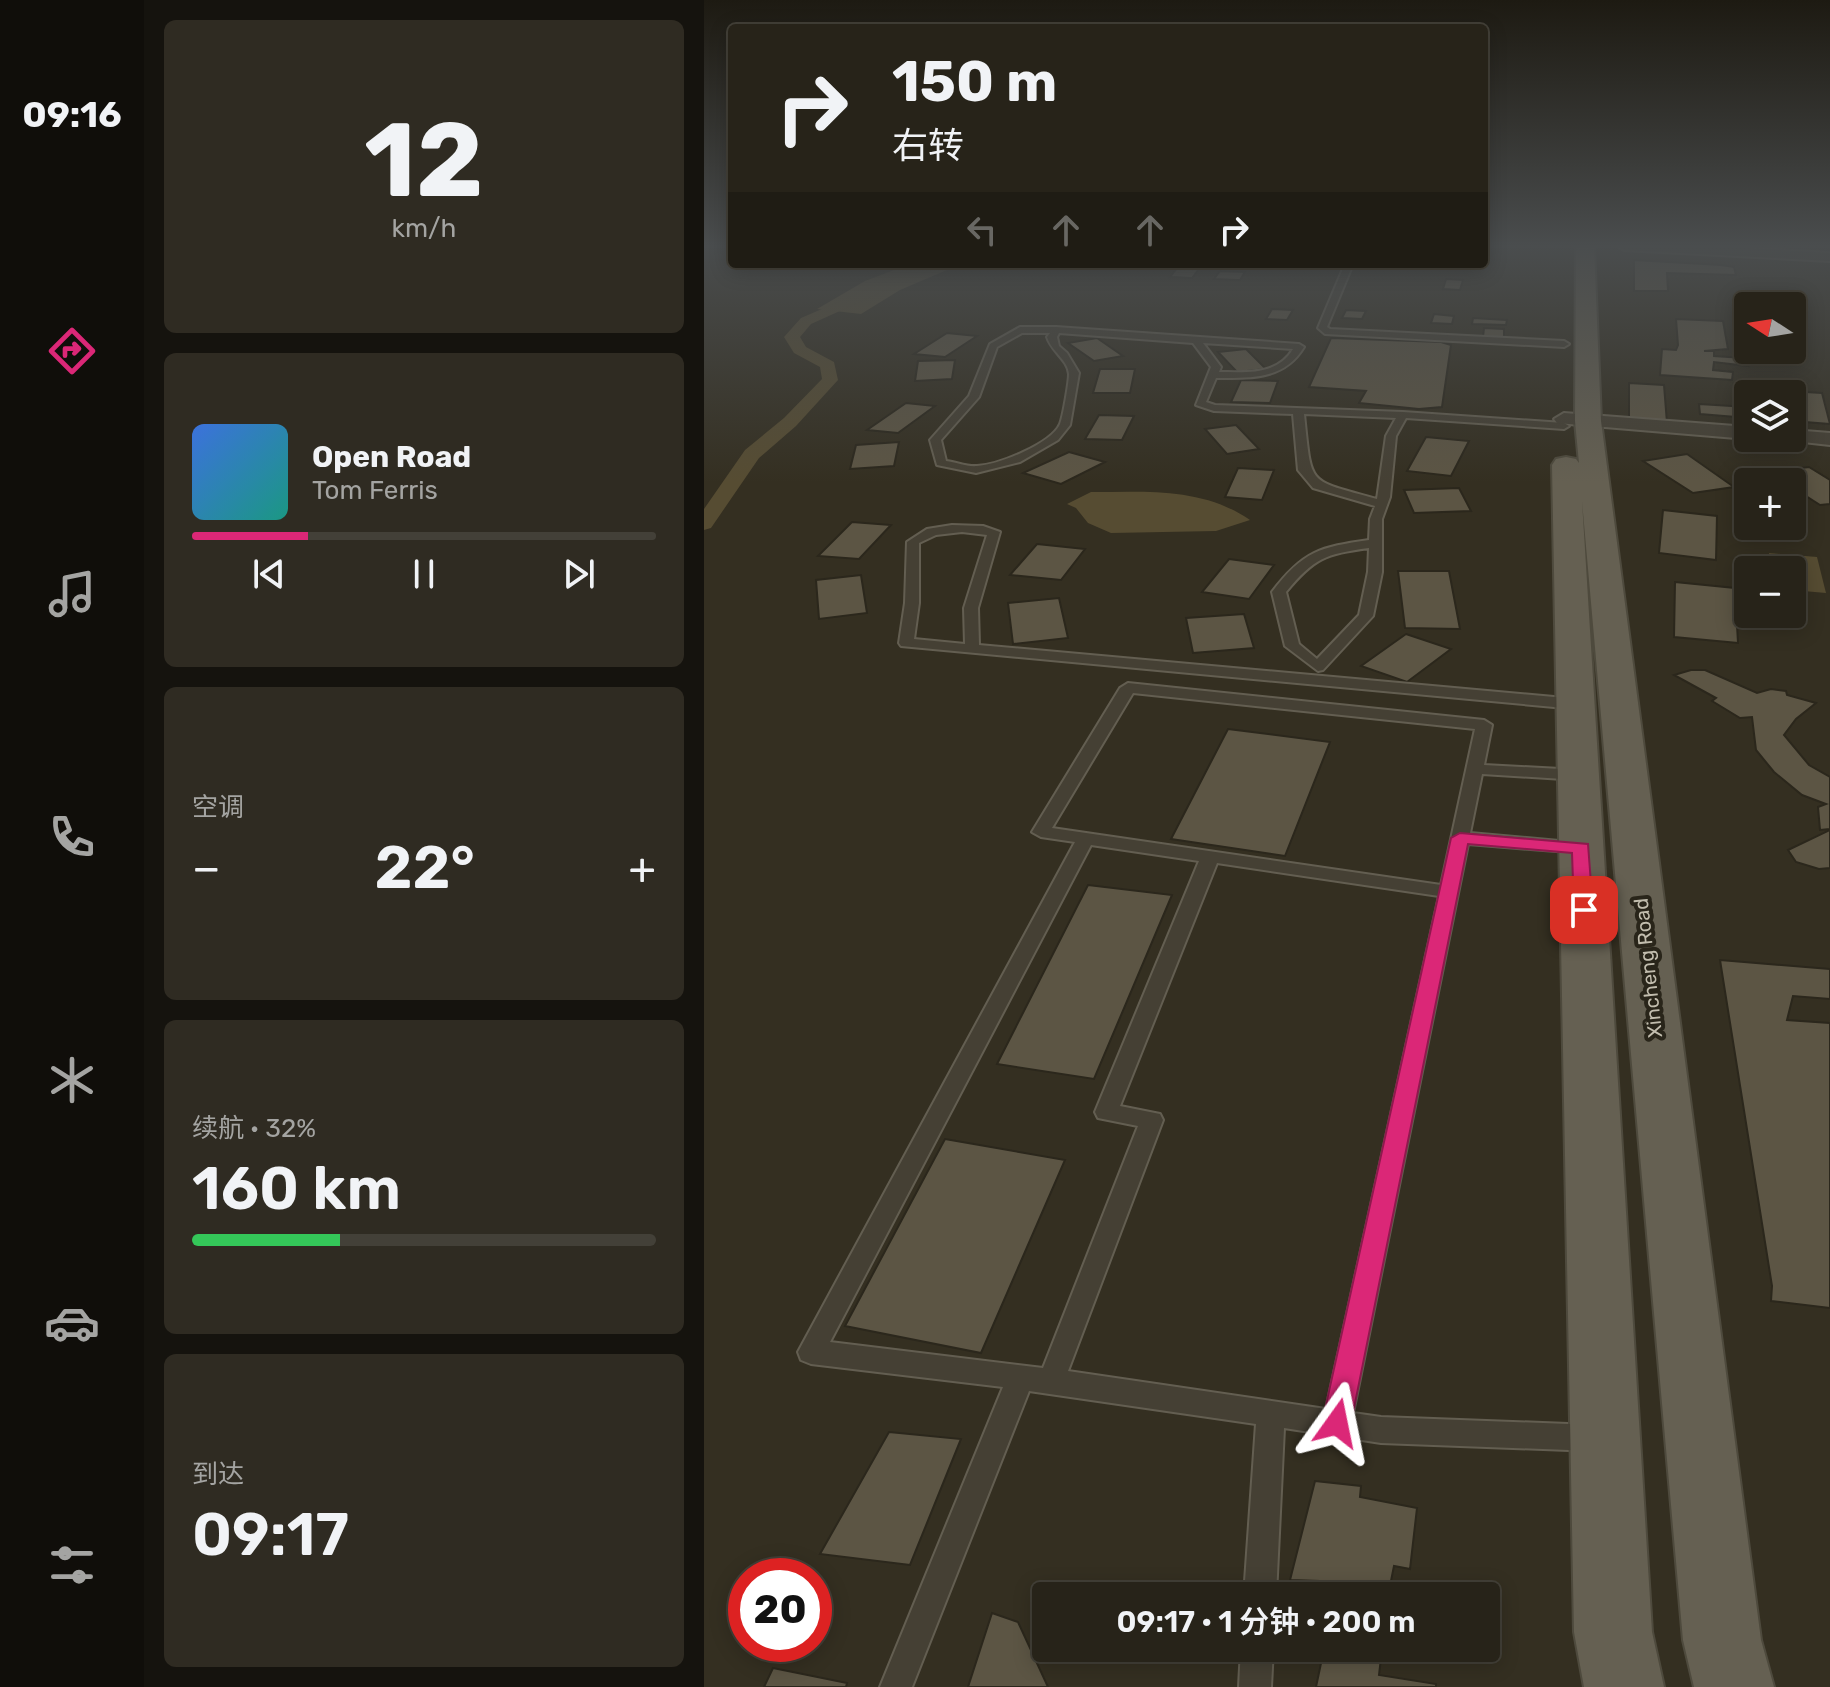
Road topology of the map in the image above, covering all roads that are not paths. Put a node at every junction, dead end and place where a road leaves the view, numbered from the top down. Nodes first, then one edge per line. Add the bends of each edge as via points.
1 (1323, 325) edge
2 (1564, 325) edge
3 (1579, 325) edge
4 (1056, 330) junction
5 (1196, 340) junction
6 (1564, 344) junction
7 (1213, 375) junction
8 (1298, 412) junction
9 (1403, 415) junction
10 (1572, 422) junction
11 (1734, 432) edge
12 (1806, 437) edge
13 (1830, 439) edge
14 (1382, 504) junction
15 (1376, 543) junction
16 (972, 649) junction
17 (1316, 672) junction
18 (1576, 704) junction
19 (1475, 769) junction
20 (1579, 775) junction
21 (1086, 838) junction
22 (1460, 838) junction
23 (1581, 848) junction
24 (1210, 857) junction
25 (1449, 892) junction
26 (1021, 1377) junction
27 (1051, 1381) junction
28 (1271, 1413) junction
29 (1337, 1423) junction
30 (1605, 1439) junction
31 (1261, 1582) edge
32 (1256, 1662) edge
33 (896, 1687) edge
34 (1255, 1687) edge
35 (1624, 1687) edge
36 (1734, 1687) edge

1 - 6 lane via 1328,332
2 - 6 main road, Xincheng Road
3 - 10 main road, Xincheng Road
4 - 4 lane via 1020,330 993,346 974,397 935,440 941,463 976,470 1016,460 1054,438 1065,425 1074,373 1055,347
4 - 5 lane
5 - 7 lane via 1216,367
5 - 7 lane via 1299,347 1283,368
6 - 10 main road, Xincheng Road
7 - 8 lane via 1200,403
8 - 9 lane
8 - 14 lane via 1304,470 1317,486
9 - 10 lane
9 - 14 lane via 1391,436
10 - 11 street
10 - 18 main road, Xincheng Road
10 - 36 main road, Xincheng Road via 1722,1640
12 - 13 street
14 - 15 lane
15 - 17 lane via 1366,616
15 - 17 lane via 1334,549 1304,562 1279,592 1292,646
16 - 16 lane via 906,643 913,542 926,532 966,527 994,532 971,608
16 - 17 lane
17 - 18 lane
18 - 20 main road, Xincheng Road
19 - 20 lane
19 - 21 lane via 1484,725 1128,688 1041,832
19 - 22 lane
20 - 23 main road, Xincheng Road
21 - 24 lane
21 - 26 lane via 811,1352
22 - 23 lane
22 - 25 lane
23 - 30 main road, Xincheng Road
24 - 25 lane
24 - 27 lane via 1106,1112 1152,1120
25 - 29 lane
26 - 27 lane
26 - 33 lane
27 - 28 lane
28 - 29 lane
28 - 31 lane
29 - 30 lane via 1381,1430
30 - 35 main road, Xincheng Road via 1613,1632
32 - 34 lane

